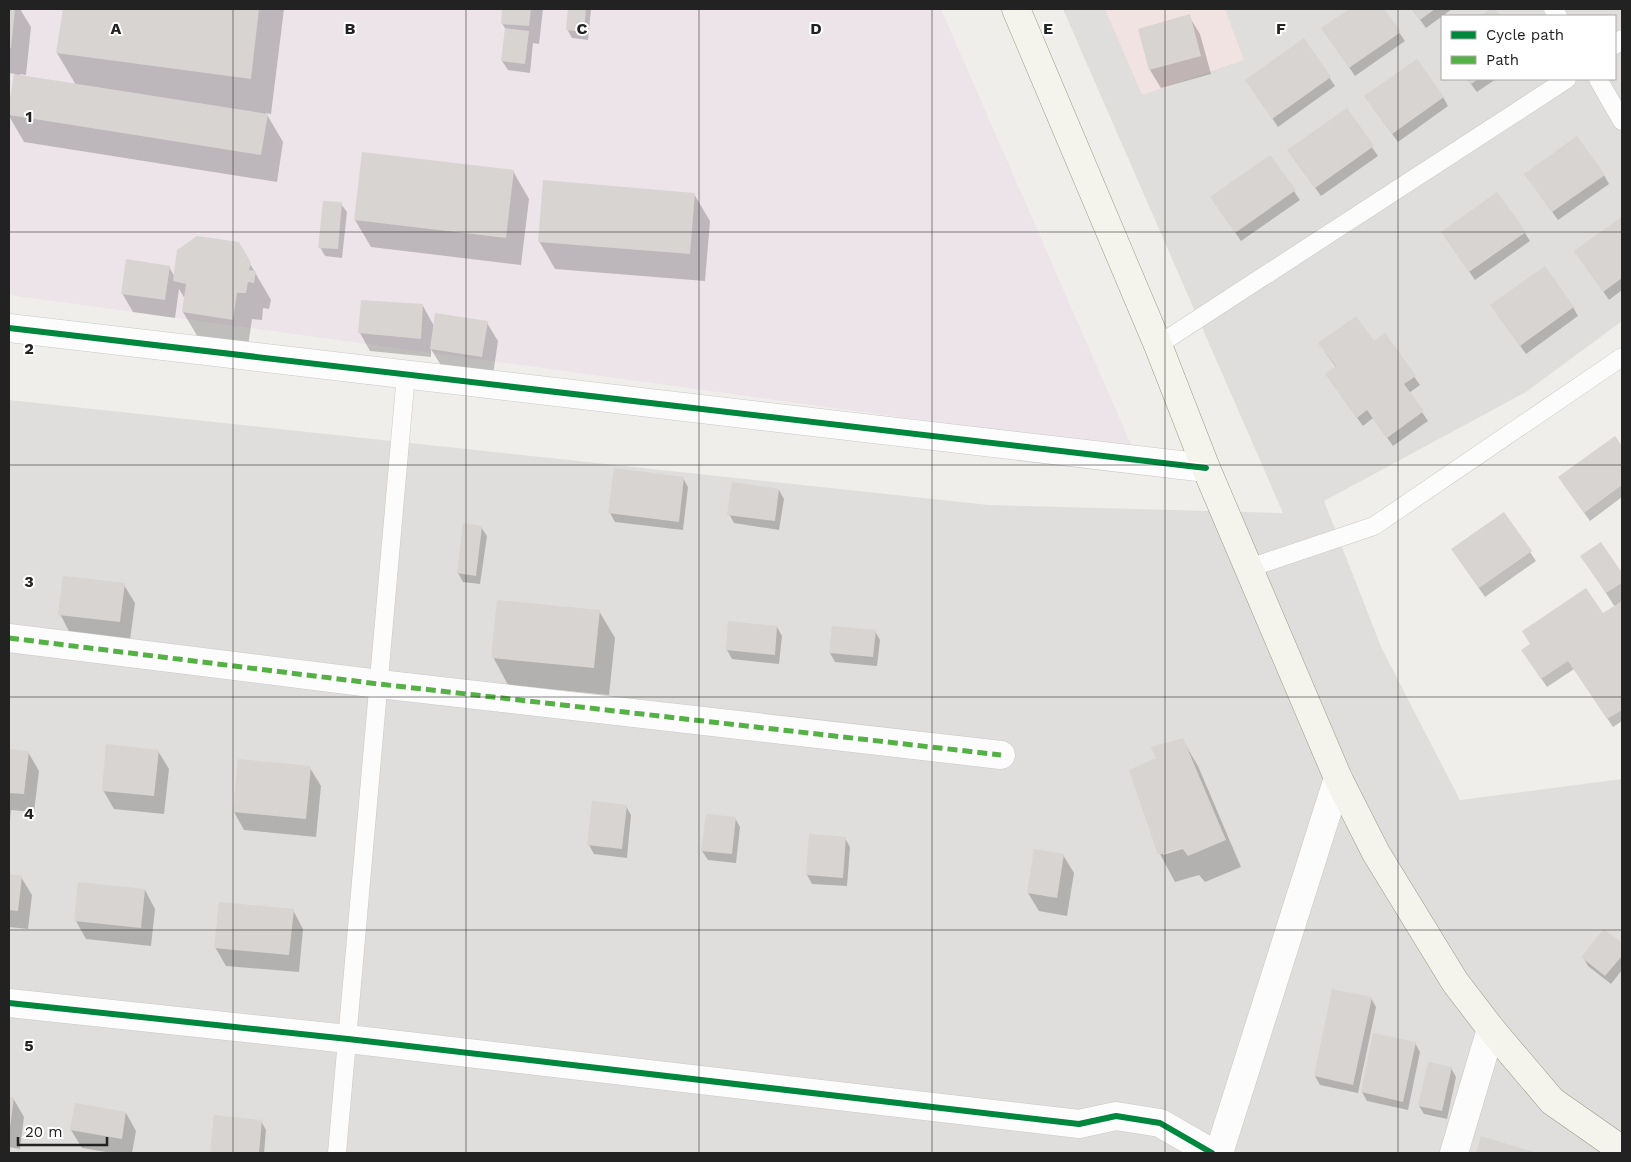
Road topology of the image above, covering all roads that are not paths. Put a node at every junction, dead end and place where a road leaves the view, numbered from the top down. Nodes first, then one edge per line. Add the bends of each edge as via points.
1 (1016, 9) edge
2 (1566, 80) edge
3 (1599, 80) edge
4 (1622, 121) edge
5 (9, 328) edge
6 (1158, 345) junction
7 (1622, 357) edge
8 (406, 374) junction
9 (1206, 468) junction
10 (1249, 568) junction
11 (9, 638) edge
12 (379, 684) junction
13 (1001, 755) dead end
14 (1338, 778) junction
15 (9, 1003) edge
16 (1492, 1029) junction
17 (348, 1039) junction
18 (1622, 1150) edge
19 (337, 1153) edge
20 (1212, 1153) edge
21 (1219, 1153) edge
22 (1454, 1153) edge

1 - 6 main road
2 - 6 lane
3 - 4 lane
5 - 8 street
6 - 9 main road
7 - 10 lane via 1374,526
8 - 9 street
8 - 12 lane
9 - 10 main road
10 - 14 main road
11 - 12 street
12 - 13 street
12 - 17 lane
14 - 16 main road via 1376,853 1420,925 1455,982
14 - 21 street
15 - 17 street
16 - 18 main road via 1552,1101
16 - 22 street
17 - 19 lane
17 - 20 street via 1079,1124 1116,1116 1160,1123

